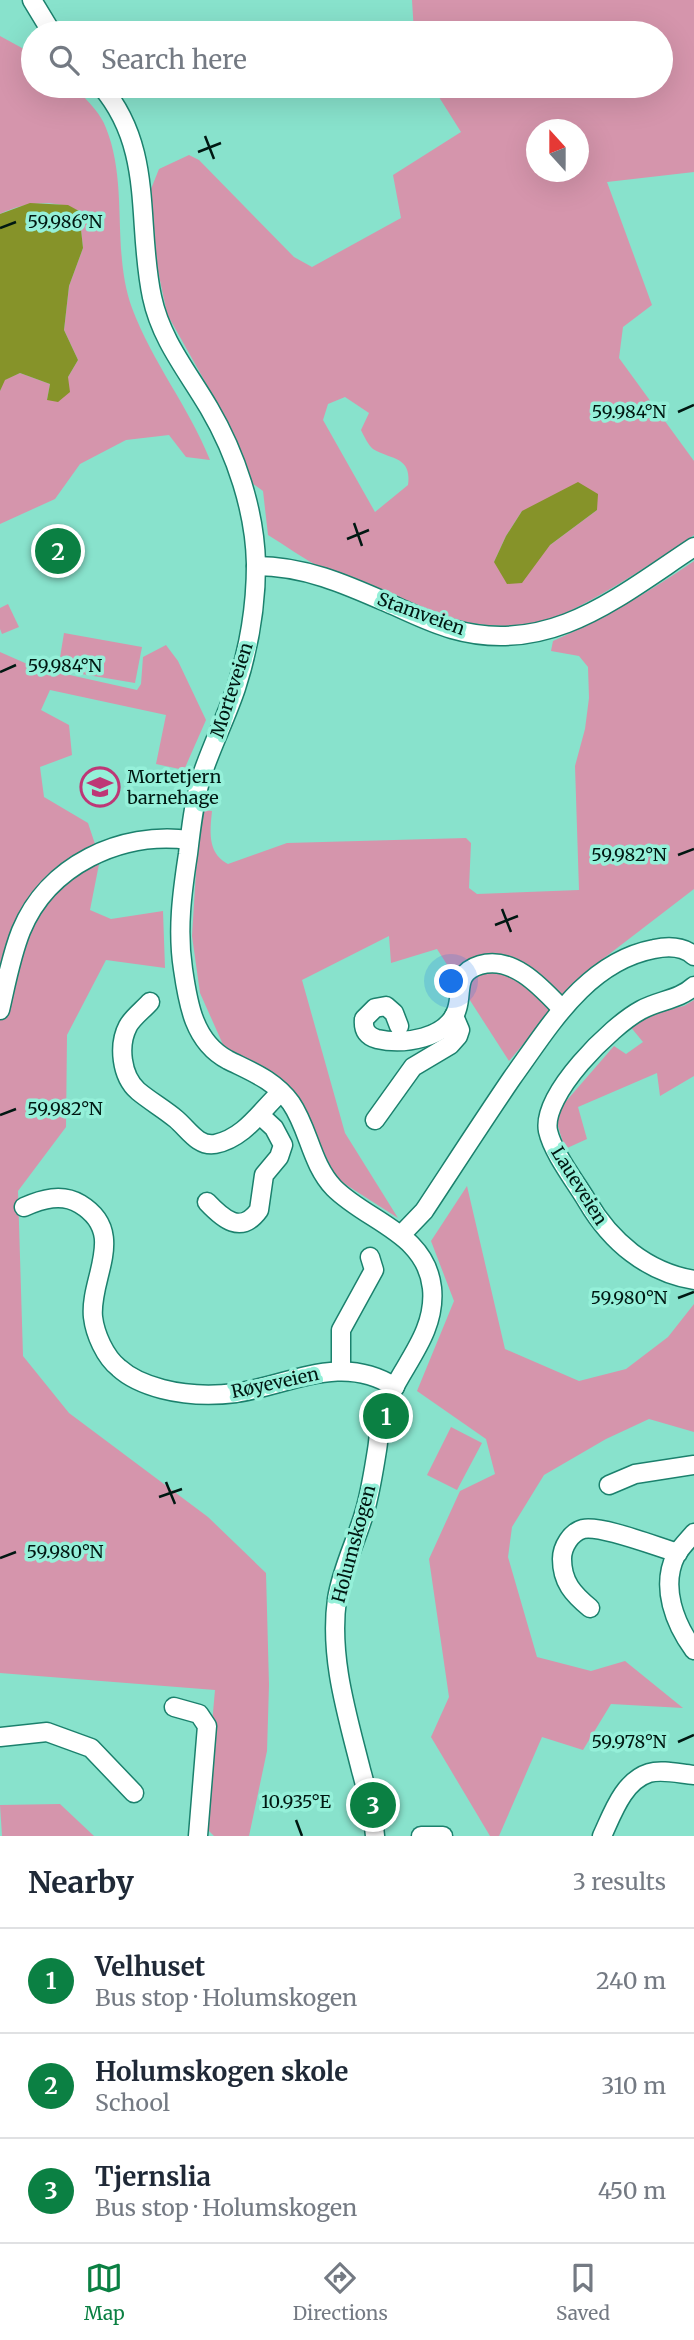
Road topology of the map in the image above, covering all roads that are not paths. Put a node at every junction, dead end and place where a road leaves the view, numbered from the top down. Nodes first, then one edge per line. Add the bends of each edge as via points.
1 (32, 0) edge
2 (45, 21) edge
3 (110, 98) edge
4 (694, 547) edge
5 (256, 566) junction
6 (189, 840) junction
7 (694, 956) edge
8 (694, 986) edge
9 (150, 1002) dead end
10 (562, 1009) junction
11 (0, 1010) edge
12 (454, 1016) junction
13 (399, 1026) dead end
14 (281, 1092) junction
15 (260, 1115) junction
16 (375, 1120) dead end
17 (207, 1202) dead end
18 (24, 1207) dead end
19 (401, 1235) junction
20 (370, 1257) dead end
21 (694, 1280) edge
22 (341, 1370) junction
23 (398, 1383) junction
24 (694, 1465) edge
25 (609, 1485) dead end
26 (694, 1533) edge
27 (678, 1553) junction
28 (590, 1608) dead end
29 (694, 1650) edge
30 (174, 1707) dead end
31 (0, 1737) edge
32 (694, 1775) edge
33 (134, 1793) dead end
34 (198, 1836) edge
35 (375, 1836) edge
36 (421, 1836) edge
37 (443, 1836) edge
38 (602, 1836) edge

1 - 2 street
3 - 5 street, Morteveien via 121,113 138,158 149,275 159,320 226,443 249,509
4 - 5 street, Stamveien via 595,612 554,628 508,636 453,629 309,572
5 - 6 street, Morteveien via 245,658 200,782
6 - 11 street via 156,838 117,845 90,856 59,879 40,898 22,929
6 - 14 street, Morteveien via 179,926 192,1015 214,1050 265,1077
7 - 10 street via 671,947 629,956 582,988
8 - 21 street, Laueveien via 643,1009 614,1029 555,1096 548,1121 554,1147 607,1232 639,1258
9 - 15 street via 128,1025 125,1036 123,1063 132,1085 200,1142 212,1145 229,1140
10 - 12 street via 522,974 492,963 465,975
10 - 19 street via 424,1211
12 - 13 street via 431,1034 404,1041 374,1038 365,1030 363,1019 375,1008 386,1006
12 - 16 street via 460,1030 455,1040 413,1067
14 - 15 street
14 - 19 street, Morteveien via 295,1110 328,1181
15 - 17 street via 279,1136 283,1148 264,1175 259,1210 246,1221 230,1222
18 - 22 street, Røyeveien via 50,1198 72,1200 100,1226 104,1249 94,1322 109,1358 137,1380 175,1392 222,1394
19 - 23 street, Morteveien via 425,1263 432,1298 428,1325
20 - 22 street, Røyeveien via 374,1270 341,1330
22 - 23 street, Røyeveien
23 - 35 street, Holumskogen via 383,1412 367,1504 342,1576 335,1623 340,1679
24 - 25 street via 650,1471
26 - 27 street
27 - 28 street via 600,1530 575,1533 562,1555 563,1574 570,1592
27 - 29 street via 671,1572 671,1600 677,1625
30 - 34 street via 199,1714 207,1726
31 - 33 street via 47,1732 91,1748
32 - 38 street via 642,1777 621,1799
36 - 37 street

